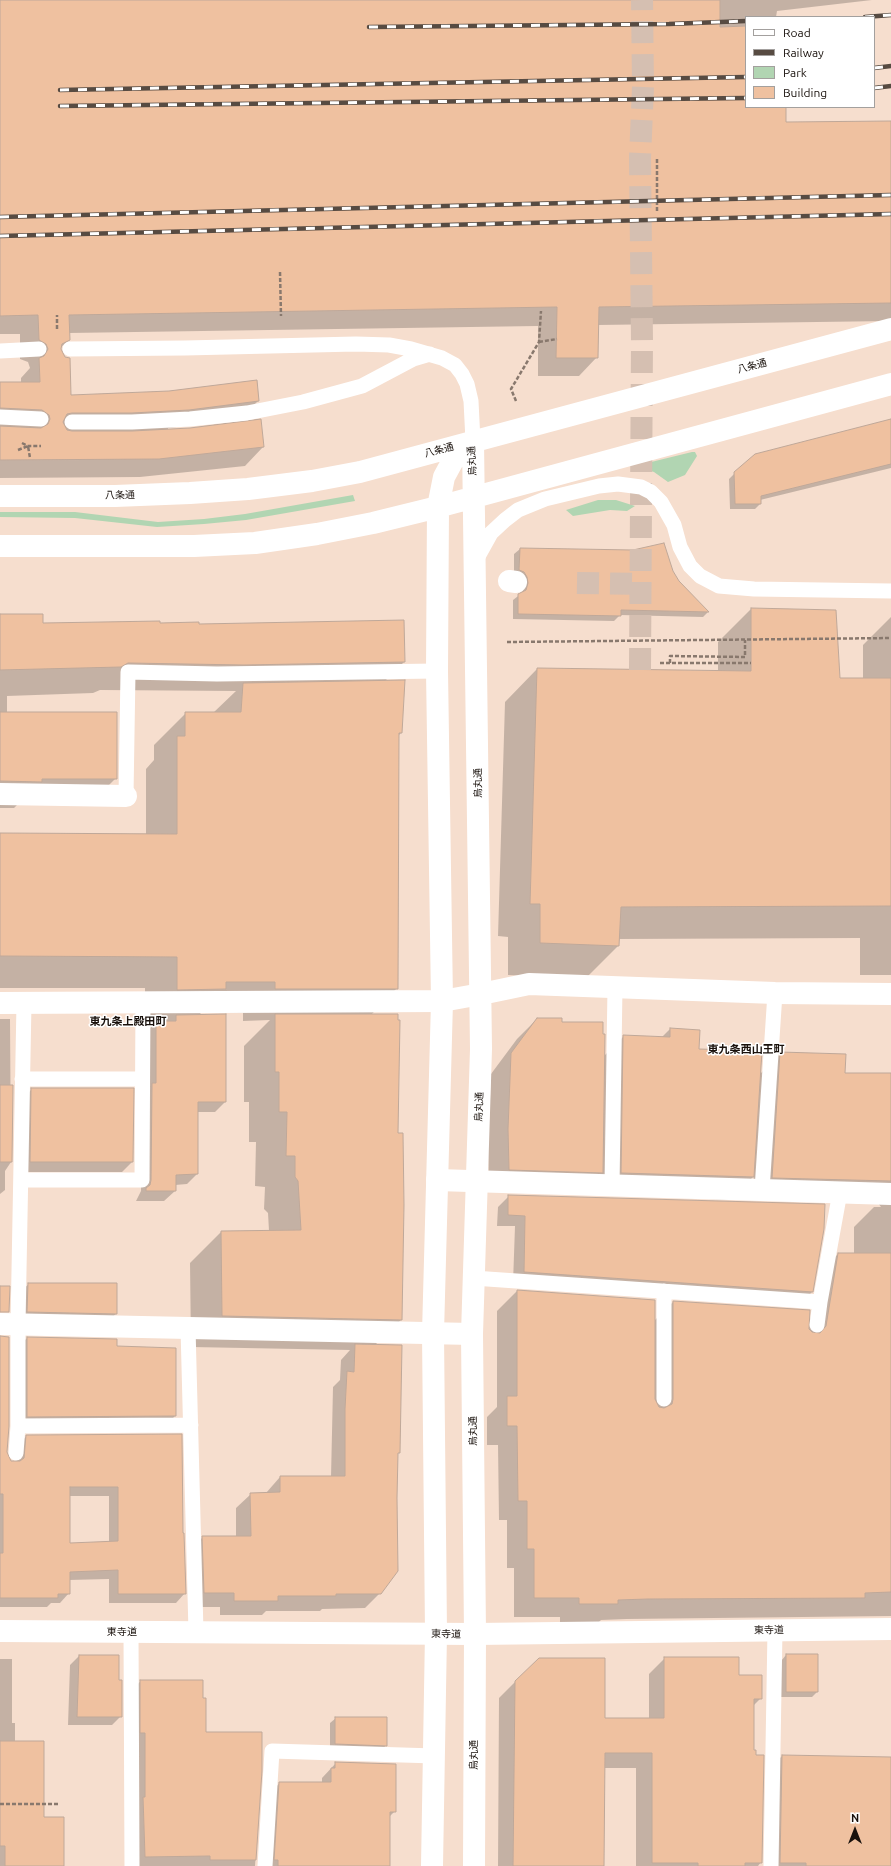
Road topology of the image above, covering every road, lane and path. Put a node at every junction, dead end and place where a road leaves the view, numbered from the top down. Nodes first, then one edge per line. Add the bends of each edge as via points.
1 (657, 159) dead end
2 (657, 213) dead end
3 (280, 272) dead end
4 (541, 311) dead end
5 (57, 315) dead end
6 (281, 316) dead end
7 (891, 329) edge
8 (57, 332) dead end
9 (557, 339) dead end
10 (539, 342) junction
11 (39, 349) dead end
12 (70, 349) dead end
13 (0, 352) edge
14 (431, 354) junction
15 (891, 384) edge
16 (518, 405) dead end
17 (0, 417) edge
18 (41, 419) dead end
19 (72, 422) dead end
20 (18, 441) dead end
21 (473, 441) junction
22 (28, 446) junction
23 (41, 446) dead end
24 (18, 450) dead end
25 (30, 458) dead end
26 (0, 496) edge
27 (473, 498) junction
28 (438, 507) junction
29 (0, 546) edge
30 (474, 565) junction
31 (891, 591) edge
32 (891, 638) edge
33 (745, 640) junction
34 (507, 642) dead end
35 (660, 663) dead end
36 (670, 663) junction
37 (751, 663) dead end
38 (437, 671) junction
39 (0, 794) edge
40 (126, 796) joint
41 (615, 987) junction
42 (775, 993) junction
43 (481, 994) junction
44 (891, 994) edge
45 (442, 1001) junction
46 (143, 1002) junction
47 (0, 1003) edge
48 (24, 1003) junction
49 (22, 1079) junction
50 (142, 1079) junction
51 (21, 1180) junction
52 (437, 1180) junction
53 (476, 1182) junction
54 (612, 1186) junction
55 (762, 1190) junction
56 (840, 1192) junction
57 (891, 1194) edge
58 (473, 1278) junction
59 (664, 1291) junction
60 (820, 1302) junction
61 (9, 1324) edge
62 (817, 1325) dead end
63 (188, 1328) junction
64 (433, 1333) junction
65 (472, 1334) junction
66 (664, 1399) dead end
67 (191, 1425) junction
68 (18, 1426) junction
69 (16, 1453) dead end
70 (891, 1629) edge
71 (775, 1630) junction
72 (0, 1632) edge
73 (130, 1632) junction
74 (196, 1632) junction
75 (436, 1634) junction
76 (475, 1634) junction
77 (435, 1756) junction
78 (0, 1804) edge
79 (60, 1804) dead end
80 (132, 1866) edge
81 (265, 1866) edge
82 (432, 1866) edge
83 (474, 1866) edge
84 (771, 1866) edge

1 - 2 path
3 - 6 path
4 - 10 path
5 - 8 path
7 - 21 street, 八条通
9 - 10 path
10 - 16 path via 511,389
11 - 13 lane
12 - 14 lane via 356,344 389,345
14 - 19 lane via 413,359 362,386 303,402 247,413 132,422
14 - 21 lane via 455,365 467,384 471,401
15 - 27 street
17 - 18 lane
20 - 22 path
21 - 26 street, 八条通 via 360,472 248,489 122,496
21 - 27 street, 烏丸通
21 - 28 street, 烏丸通 via 459,451 450,464 444,477
22 - 23 path
22 - 24 path
22 - 25 path
27 - 28 street
27 - 30 street, 烏丸通
28 - 29 street via 373,523 254,542 180,546
28 - 38 street, 烏丸通
30 - 31 lane via 492,533 518,510 545,499 618,484 641,487 662,502 690,566 700,576 719,586
30 - 43 street, 烏丸通
32 - 33 path
33 - 34 path
33 - 36 path via 745,658 670,656
35 - 36 path
36 - 37 path
38 - 40 lane via 217,674 128,672
38 - 45 street, 烏丸通
39 - 40 street
41 - 42 street
41 - 43 street via 529,984
41 - 54 lane
42 - 44 street
42 - 55 lane
43 - 45 street
43 - 53 street, 烏丸通
45 - 46 street
45 - 52 street, 烏丸通
46 - 48 street
46 - 50 lane
47 - 48 street
48 - 49 lane
49 - 50 lane
49 - 51 lane
50 - 51 lane via 142,1180
51 - 61 lane
52 - 53 street
52 - 64 street, 烏丸通
53 - 54 street
53 - 58 street, 烏丸通
54 - 55 street
55 - 56 street
56 - 57 street
56 - 60 lane
58 - 59 lane
58 - 65 street, 烏丸通
59 - 60 lane
59 - 66 lane
60 - 62 lane
61 - 63 street
61 - 68 lane
63 - 64 street
63 - 67 lane
64 - 65 street
64 - 75 street, 烏丸通
65 - 76 street, 烏丸通
67 - 68 lane
67 - 74 lane
68 - 69 lane
70 - 71 street, 東寺道
71 - 76 street, 東寺道
71 - 84 lane
72 - 73 street, 東寺道
73 - 74 street, 東寺道
73 - 80 lane
74 - 75 street, 東寺道
75 - 76 street, 東寺道
75 - 77 street, 烏丸通
76 - 83 street, 烏丸通
77 - 81 lane via 272,1751
77 - 82 street, 烏丸通
78 - 79 path

